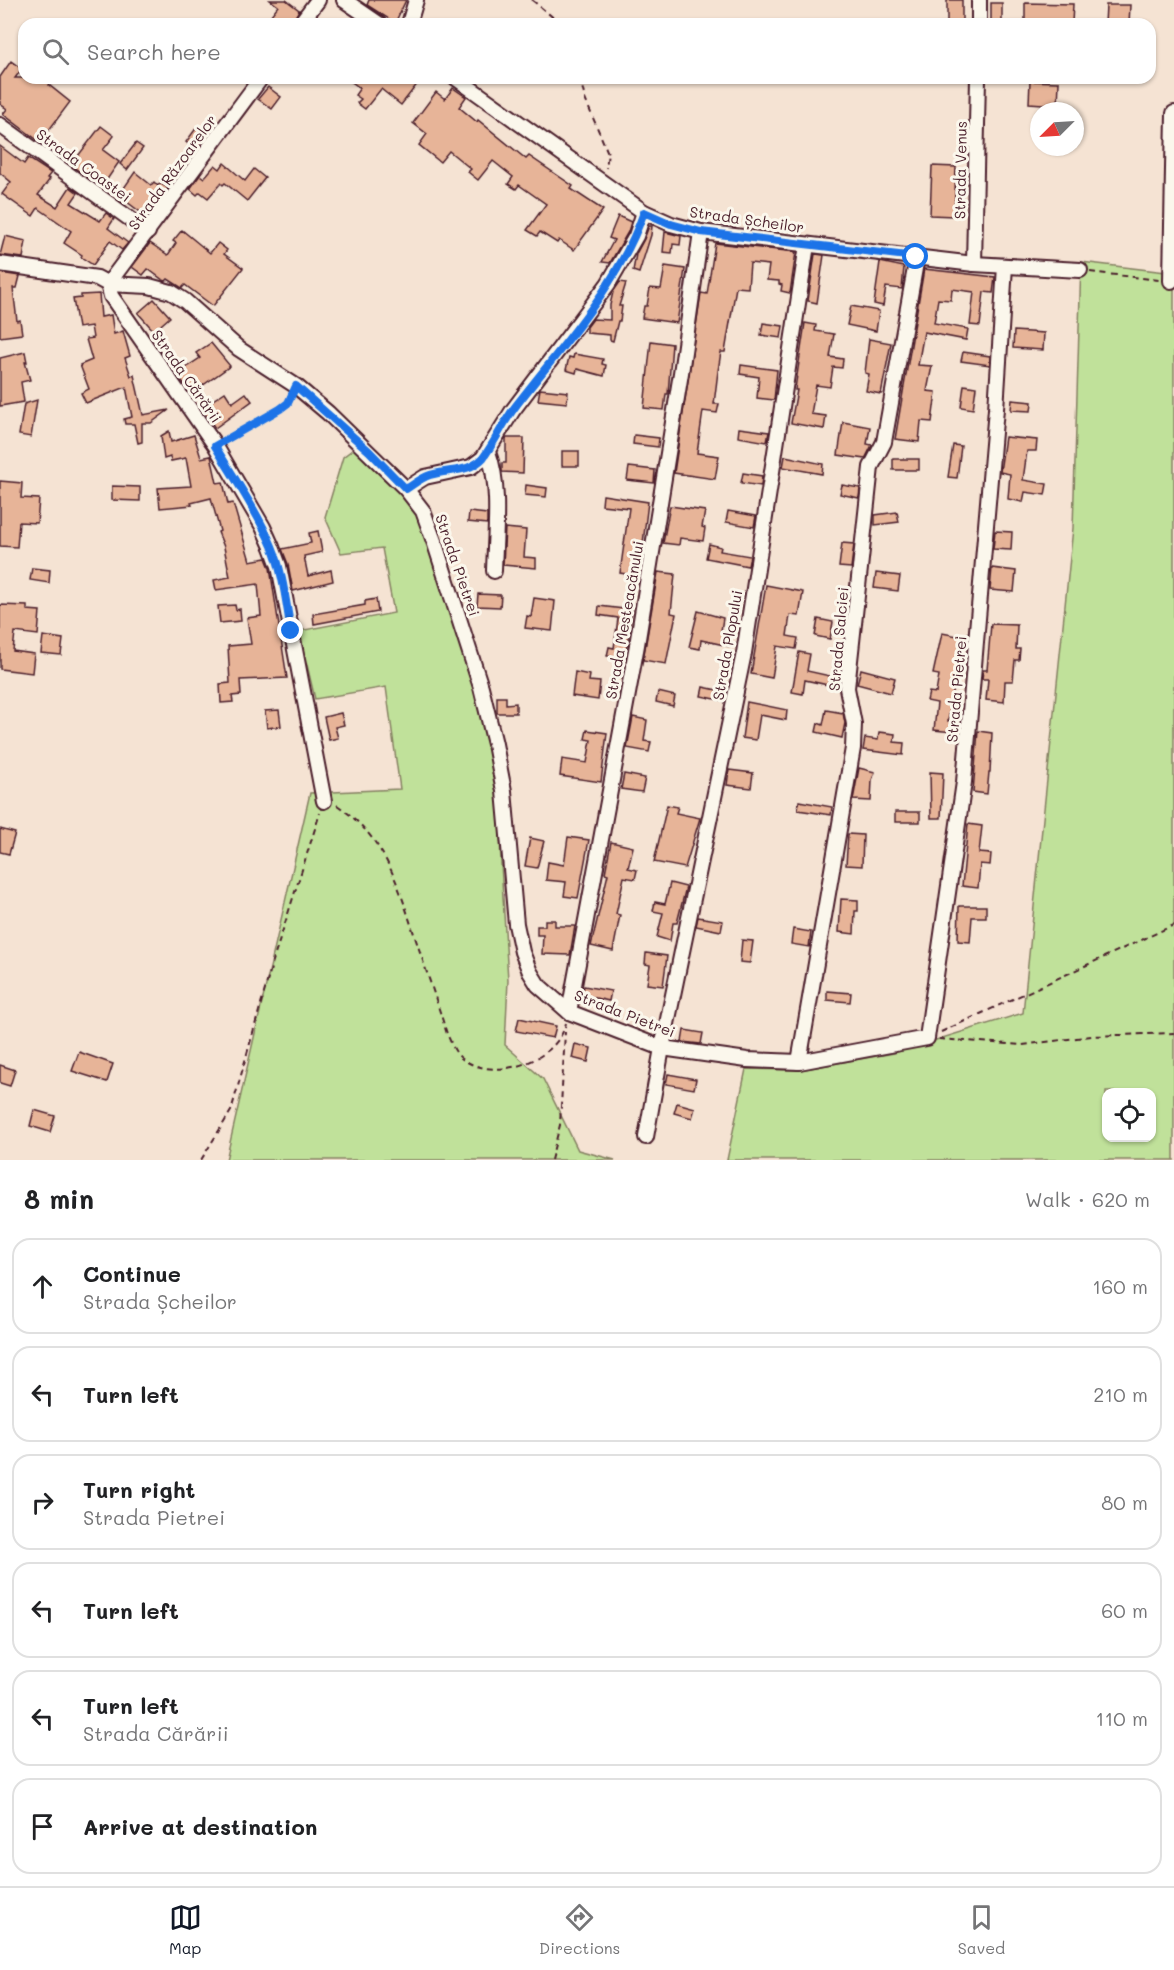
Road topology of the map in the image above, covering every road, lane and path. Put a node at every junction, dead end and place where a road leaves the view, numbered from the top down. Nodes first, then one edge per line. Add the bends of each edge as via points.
1 (318, 0) edge
2 (344, 0) edge
3 (416, 0) edge
4 (532, 0) edge
5 (979, 0) edge
6 (304, 18) edge
7 (370, 18) edge
8 (411, 18) edge
9 (554, 18) edge
10 (979, 18) edge
11 (257, 84) edge
12 (464, 84) edge
13 (581, 84) edge
14 (978, 84) edge
15 (1174, 113) edge
16 (0, 125) edge
17 (604, 183) junction
18 (644, 212) junction
19 (148, 231) junction
20 (701, 232) junction
21 (807, 245) junction
22 (916, 257) junction
23 (0, 264) edge
24 (974, 264) junction
25 (1005, 266) junction
26 (1080, 270) joint
27 (1171, 281) joint
28 (108, 284) junction
29 (296, 386) junction
30 (215, 446) junction
31 (488, 452) junction
32 (406, 489) junction
33 (494, 572) dead end
34 (324, 801) junction
35 (1174, 925) edge
36 (569, 1012) junction
37 (565, 1029) junction
38 (1174, 1033) edge
39 (927, 1038) junction
40 (662, 1048) junction
41 (799, 1062) junction
42 (646, 1137) dead end
43 (201, 1160) edge
44 (551, 1160) edge

1 - 6 street
2 - 7 street
3 - 8 street
4 - 9 path
5 - 10 street
11 - 19 street, Strada Răzoarelor
12 - 17 street, Strada Șcheilor
13 - 17 path via 608,153
14 - 24 street, Strada Venus
15 - 27 street
16 - 19 street, Strada Coastei
17 - 18 street, Strada Șcheilor
18 - 20 street, Strada Șcheilor
18 - 31 street via 636,236 608,284 513,410
19 - 28 street, Strada Răzoarelor
20 - 21 street, Strada Șcheilor
20 - 36 street, Strada Mesteacănului via 637,645
21 - 22 street, Strada Șcheilor
21 - 40 street, Strada Plopului via 744,653
22 - 24 street, Strada Șcheilor
22 - 41 street, Strada Salciei via 884,442 871,467 847,688 854,724 853,748
23 - 28 street via 97,278
24 - 25 street, Strada Șcheilor
25 - 26 street, Strada Șcheilor
25 - 39 street, Strada Pietrei via 964,782
26 - 27 path
28 - 29 street, Strada Pietrei via 134,284 171,292 239,349
28 - 30 street, Strada Cărării via 111,296
29 - 30 path via 288,403 280,409
29 - 32 street, Strada Pietrei
30 - 34 street, Strada Cărării via 263,526 279,566
31 - 32 street via 471,467 433,474
31 - 33 street via 495,483
32 - 36 street, Strada Pietrei via 428,523 481,687 504,791 522,952 538,985
34 - 37 path via 351,817 388,861 447,1034 462,1059 490,1068 515,1067 555,1046
34 - 43 path via 231,1111
35 - 39 path
36 - 37 path
36 - 40 street, Strada Pietrei
37 - 44 path via 560,1125
38 - 39 path via 1092,1036 1022,1045
39 - 41 street, Strada Pietrei
40 - 41 street, Strada Pietrei via 747,1060
40 - 42 street, Strada Plopului

